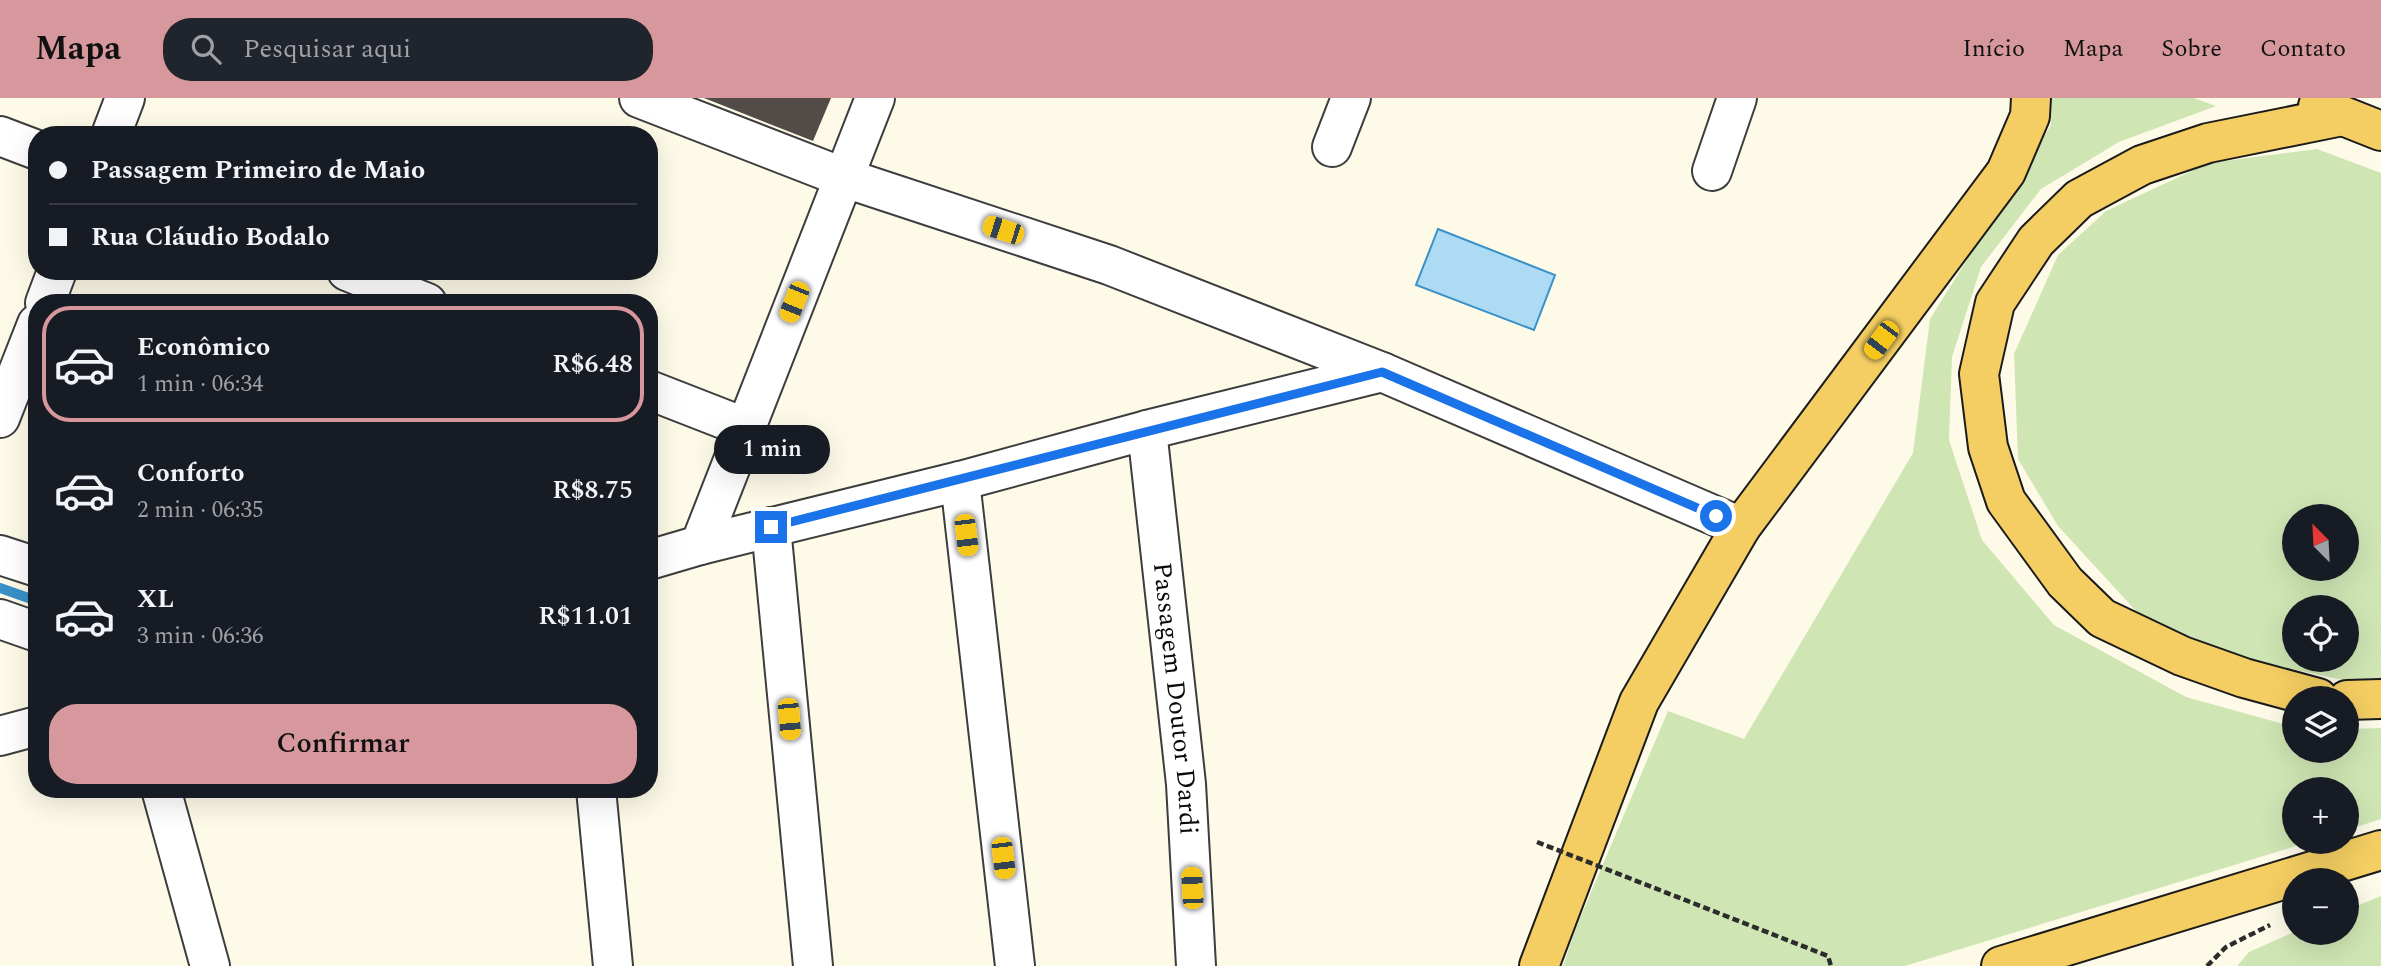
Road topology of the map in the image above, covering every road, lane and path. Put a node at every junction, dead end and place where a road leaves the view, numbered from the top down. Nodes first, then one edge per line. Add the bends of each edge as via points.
1 (125, 98) edge
2 (639, 98) edge
3 (875, 98) edge
4 (1351, 98) edge
5 (1737, 98) edge
6 (2031, 98) edge
7 (2296, 98) edge
8 (2342, 116) junction
9 (114, 126) edge
10 (2381, 131) edge
11 (0, 136) edge
12 (28, 147) edge
13 (1332, 147) dead end
14 (1712, 172) dead end
15 (845, 178) junction
16 (370, 280) edge
17 (404, 294) edge
18 (28, 346) edge
19 (1382, 372) junction
20 (658, 394) edge
21 (1, 410) edge
22 (744, 427) junction
23 (1147, 430) junction
24 (960, 481) junction
25 (771, 527) junction
26 (1741, 527) junction
27 (700, 545) junction
28 (0, 555) edge
29 (658, 557) edge
30 (28, 564) edge
31 (0, 619) edge
32 (28, 629) edge
33 (2282, 688) edge
34 (2381, 699) edge
35 (2359, 700) edge
36 (28, 728) edge
37 (0, 736) edge
38 (164, 798) edge
39 (597, 798) edge
40 (1537, 842) dead end
41 (2381, 850) edge
42 (2272, 924) dead end
43 (210, 966) edge
44 (613, 966) edge
45 (813, 966) edge
46 (1015, 966) edge
47 (1196, 966) edge
48 (1539, 966) edge
49 (1831, 966) edge
50 (2001, 966) edge
51 (2207, 966) edge

1 - 9 street
2 - 15 street
3 - 15 street
4 - 13 street
5 - 14 street
6 - 26 main road via 2030,116 2006,172
7 - 8 main road
8 - 10 main road
8 - 33 main road via 2208,144 2142,165 2079,199 2036,241 1996,303 1979,374 1988,447 2006,501 2065,582 2102,618 2182,656
11 - 12 street
15 - 19 street via 1109,265
15 - 22 street
16 - 17 street
18 - 21 street
19 - 23 street
19 - 26 street
20 - 22 street
22 - 27 street
23 - 24 street
23 - 47 street, Passagem Doutor Dardi via 1186,784
24 - 25 street
24 - 46 street
25 - 27 street
25 - 45 street
26 - 48 main road via 1639,702
27 - 29 street
28 - 30 street
31 - 32 street
34 - 35 main road
36 - 37 street
38 - 43 street
39 - 44 street
40 - 49 path, bridge via 1828,956
41 - 50 main road
42 - 51 path via 2226,947

